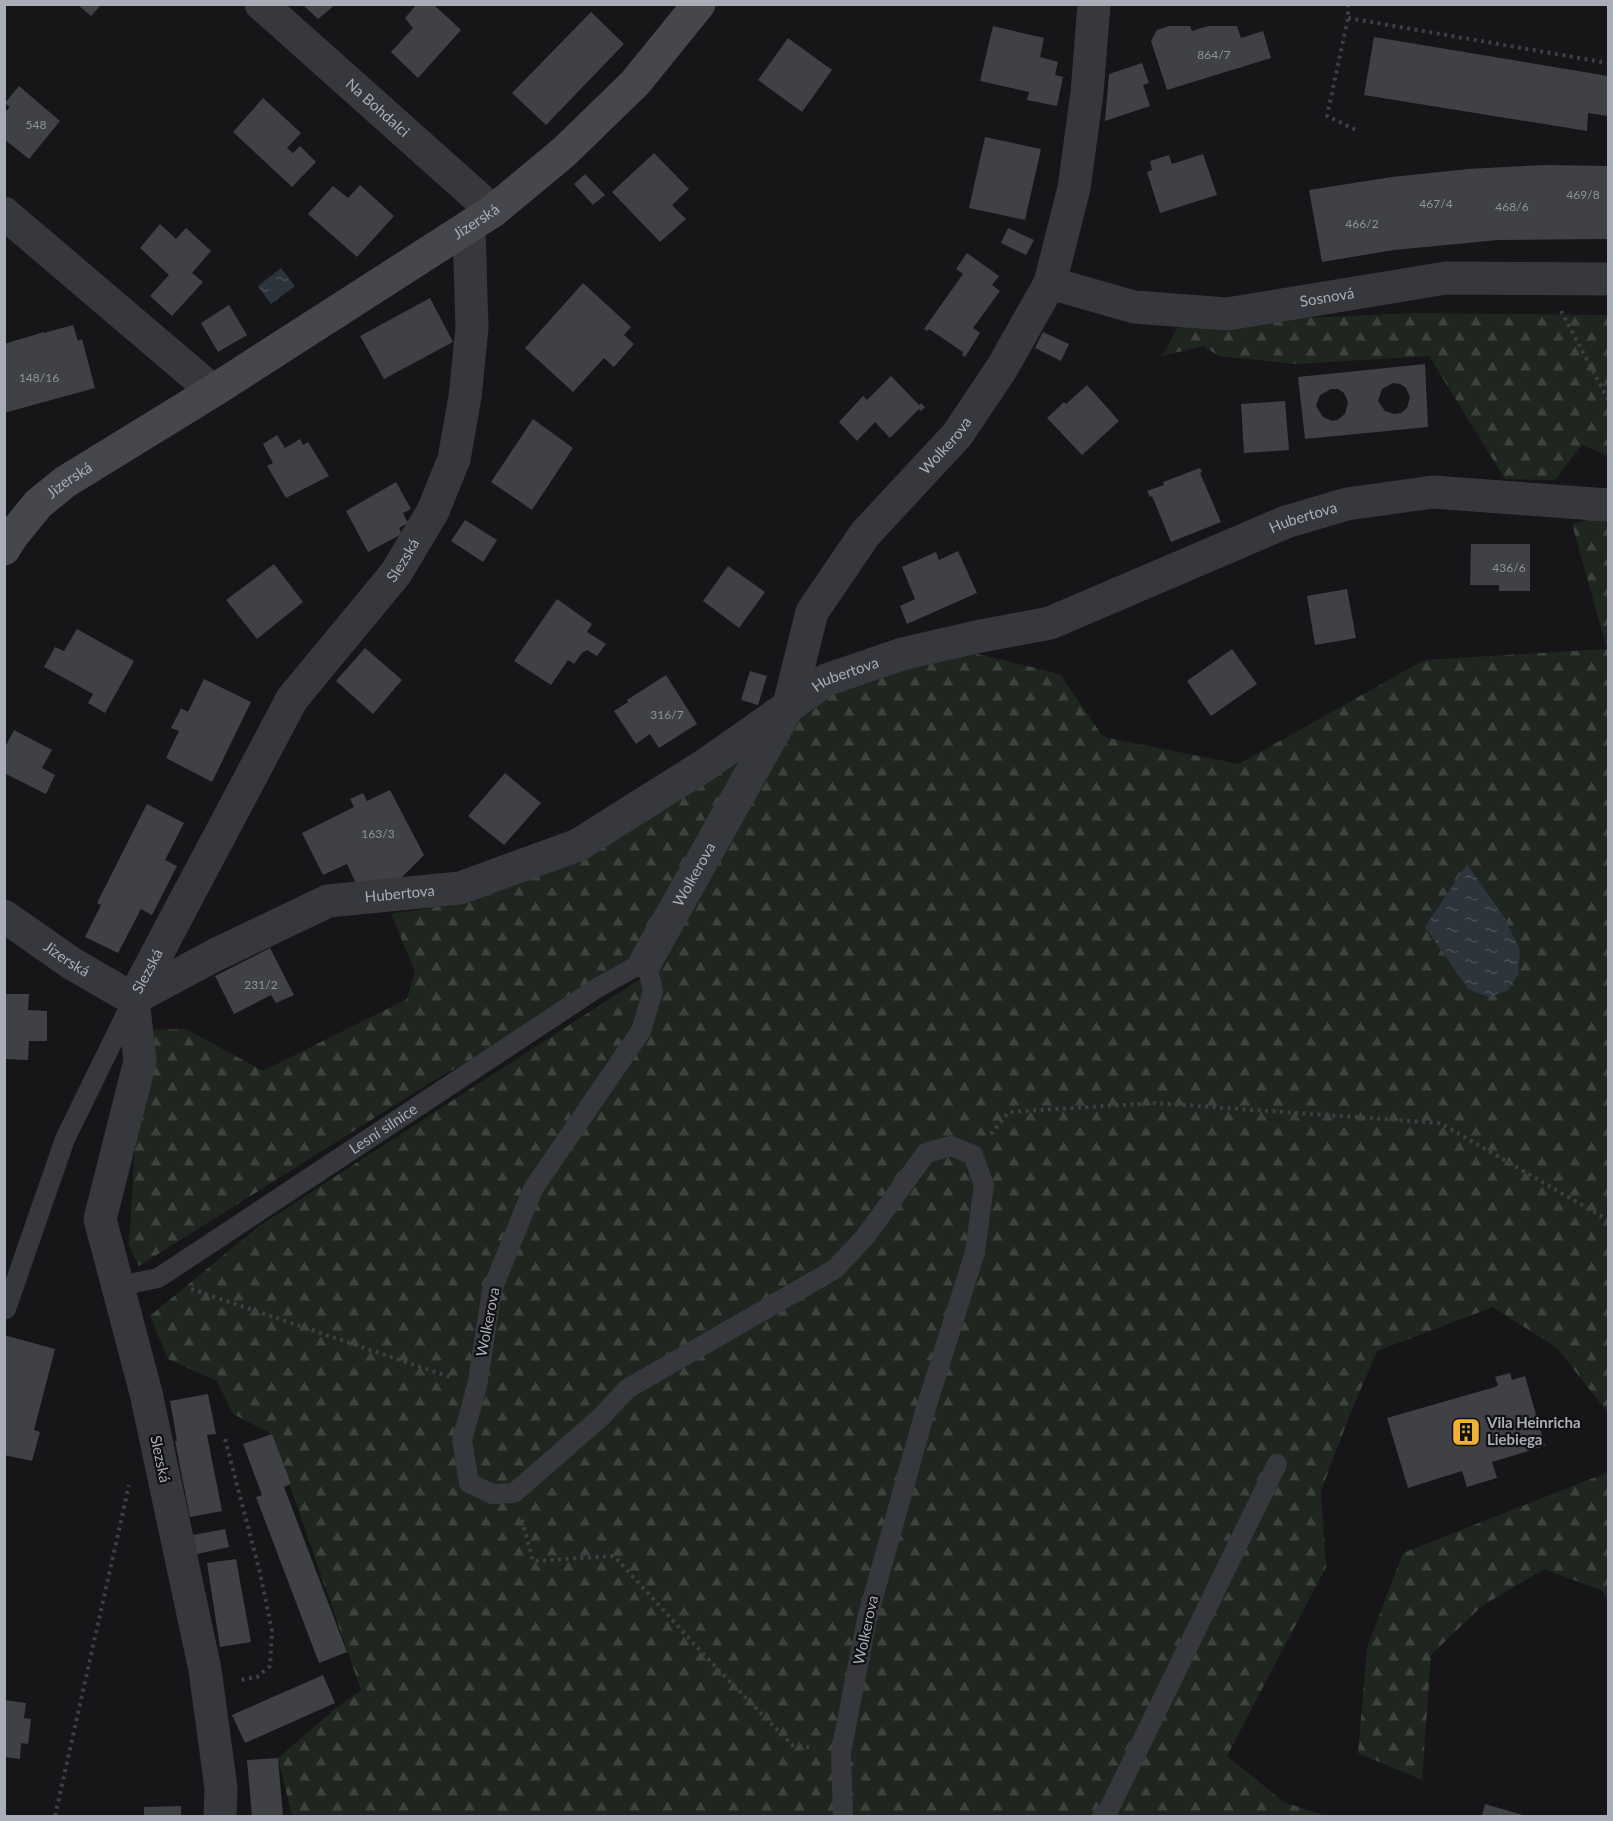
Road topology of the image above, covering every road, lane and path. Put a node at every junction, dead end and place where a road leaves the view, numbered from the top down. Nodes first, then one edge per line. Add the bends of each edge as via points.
1 (261, 4) edge
2 (699, 4) edge
3 (1094, 4) edge
4 (1348, 4) edge
5 (1348, 18) junction
6 (1608, 63) edge
7 (1358, 131) dead end
8 (4, 213) edge
9 (481, 220) junction
10 (1543, 279) junction
11 (1608, 279) edge
12 (1050, 283) junction
13 (213, 391) junction
14 (1608, 399) edge
15 (1608, 505) edge
16 (4, 549) edge
17 (789, 705) junction
18 (4, 916) edge
19 (646, 961) junction
20 (133, 999) junction
21 (973, 1155) junction
22 (1608, 1220) edge
23 (158, 1278) junction
24 (119, 1286) junction
25 (6, 1309) edge
26 (477, 1386) junction
27 (225, 1439) dead end
28 (1277, 1464) dead end
29 (129, 1483) dead end
30 (514, 1493) junction
31 (204, 1670) junction
32 (841, 1752) junction
33 (55, 1816) edge
34 (220, 1816) edge
35 (843, 1816) edge
36 (1102, 1816) edge

1 - 9 street, Na Bohdalci
2 - 9 street, Jizerská via 636,83 564,152
3 - 12 street, Wolkerova via 1088,93 1074,188
4 - 5 path
5 - 6 path
5 - 7 path via 1328,116
8 - 13 street
9 - 13 street, Jizerská
9 - 20 street, Slezská via 465,397 454,459 433,511 396,573 292,699
10 - 11 street, Sosnová
10 - 12 street, Sosnová via 1446,278 1227,314 1134,307
10 - 14 path
12 - 17 street, Wolkerova via 1002,368 957,435 865,534 812,612
13 - 16 street, Jizerská via 65,482 38,504
15 - 17 street, Hubertova via 1433,492 1347,504 1286,522 1050,623 902,654 826,680
17 - 19 street, Wolkerova
17 - 20 street, Hubertova via 705,765 578,845 460,888 328,901
18 - 20 street, Jizerská via 71,963
19 - 23 lane, Lesní silnice via 587,994
19 - 26 lane, Wolkerova via 653,991 641,1031 533,1188 492,1290
20 - 24 street, Slezská via 140,1061 100,1219
20 - 25 lane via 64,1139
21 - 22 path via 1009,1112 1153,1103 1440,1123
21 - 30 lane via 951,1146 926,1153 865,1237 835,1269 627,1389
21 - 32 lane, Wolkerova via 984,1185 975,1252 867,1618
23 - 24 lane, Lesní silnice
23 - 26 path
24 - 31 street, Slezská via 146,1393
26 - 30 lane, Wolkerova via 462,1440 470,1483 492,1494
27 - 31 path via 272,1631 270,1666 257,1677 230,1682
28 - 36 lane via 1109,1809
29 - 33 path
30 - 32 path via 533,1561 614,1556 792,1744
31 - 34 street, Slezská via 221,1788
32 - 35 lane, Wolkerova

